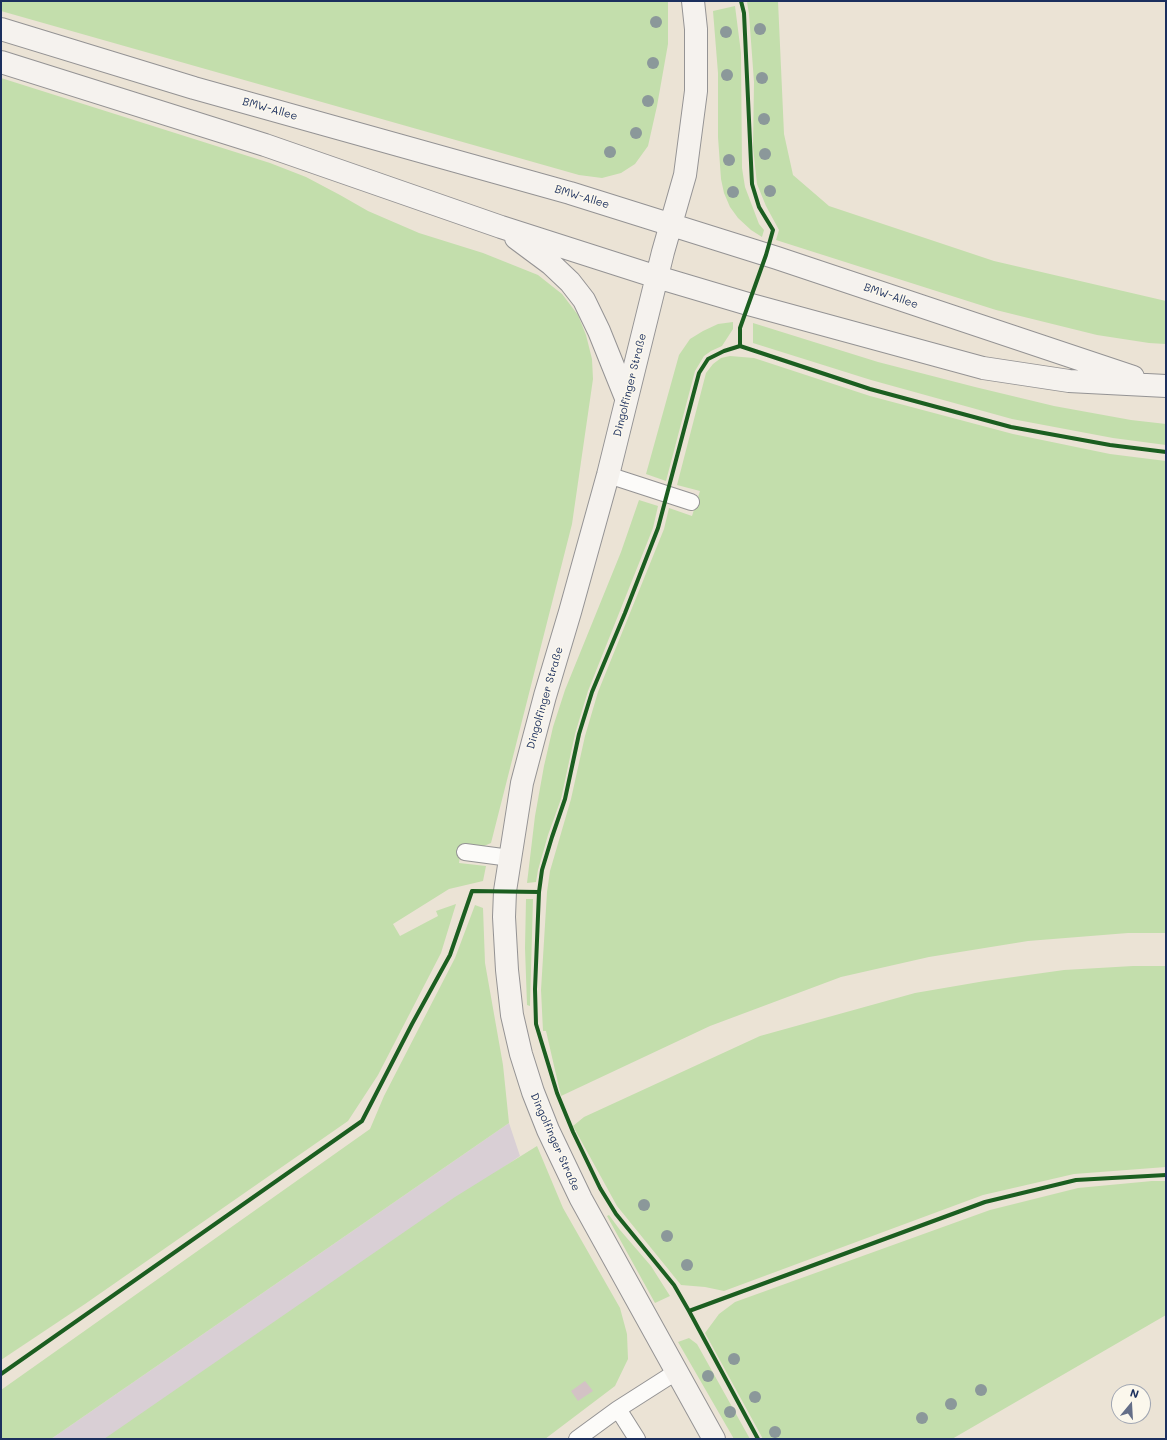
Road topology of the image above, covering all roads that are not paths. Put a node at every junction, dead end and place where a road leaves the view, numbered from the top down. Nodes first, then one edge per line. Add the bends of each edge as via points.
1 (693, 1) edge
2 (1, 29) edge
3 (1, 62) edge
4 (670, 224) junction
5 (501, 227) junction
6 (657, 277) junction
7 (1162, 386) edge
8 (626, 398) junction
9 (608, 475) junction
10 (691, 502) dead end
11 (465, 852) dead end
12 (510, 858) junction
13 (676, 1372) junction
14 (618, 1409) junction
15 (577, 1439) edge
16 (637, 1439) edge
17 (714, 1439) edge

1 - 4 main road, Dingolfinger Straße via 696,29 696,92 687,163
2 - 4 main road, BMW-Allee via 194,88 570,193
3 - 5 main road, BMW-Allee via 272,147
4 - 6 main road, Dingolfinger Straße
4 - 7 main road, BMW-Allee
5 - 6 main road, BMW-Allee
5 - 8 main road via 551,264 584,300
6 - 7 main road, BMW-Allee via 983,368 1069,381
6 - 8 main road, Dingolfinger Straße
8 - 9 main road, Dingolfinger Straße
9 - 10 lane
9 - 12 main road, Dingolfinger Straße via 522,783
11 - 12 lane
12 - 13 main road, Dingolfinger Straße via 504,917 507,970 512,1015 533,1092 581,1199
13 - 14 lane
13 - 17 main road, Dingolfinger Straße
14 - 15 lane
14 - 16 lane

